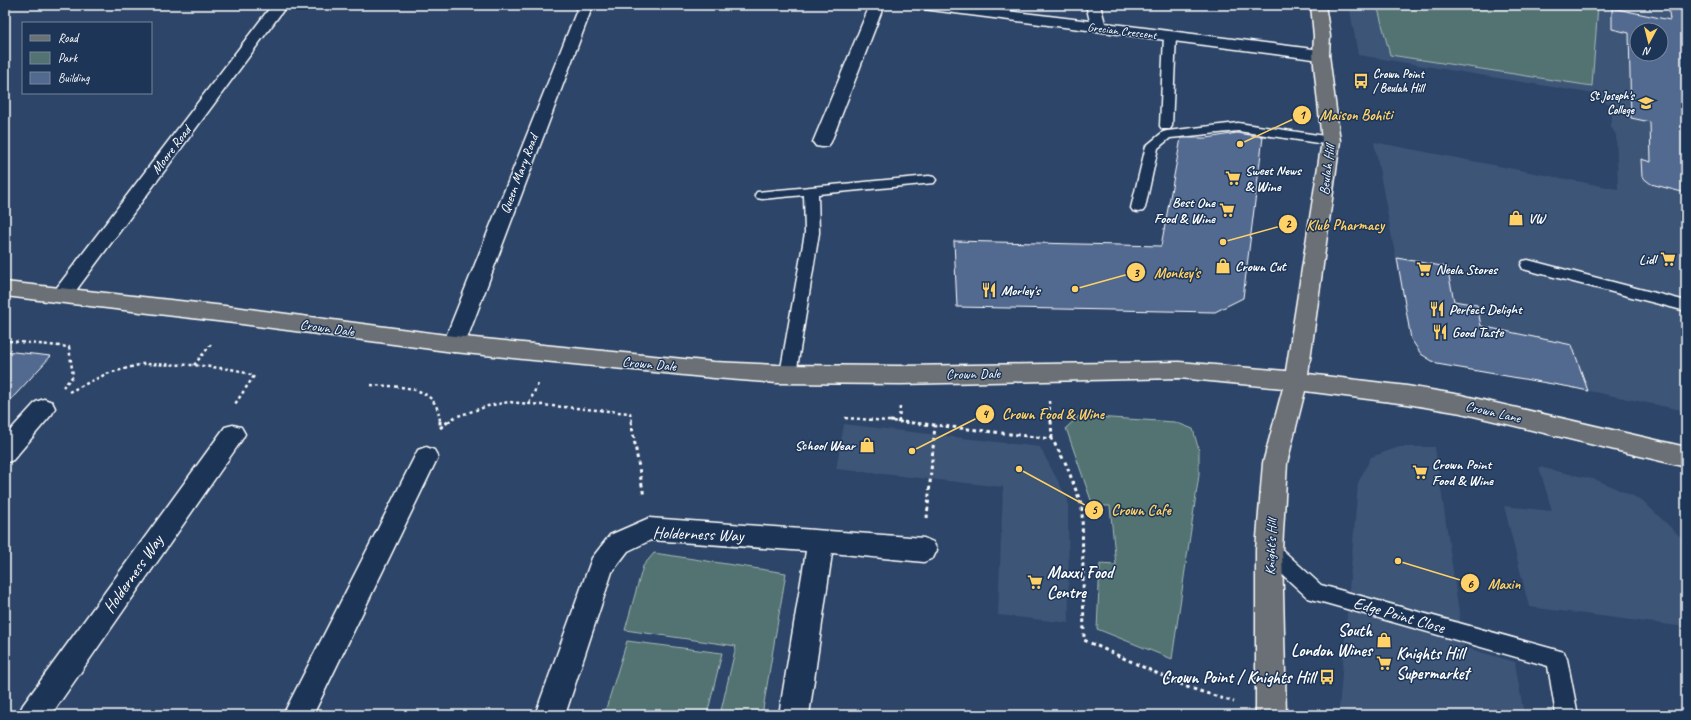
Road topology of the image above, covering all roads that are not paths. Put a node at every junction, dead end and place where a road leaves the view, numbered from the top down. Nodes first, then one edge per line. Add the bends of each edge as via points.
1 (280, 5) edge
2 (586, 5) edge
3 (877, 5) edge
4 (923, 5) edge
5 (1093, 5) edge
6 (1318, 5) edge
7 (1099, 28) junction
8 (1170, 36) junction
9 (1321, 55) junction
10 (1166, 126) dead end
11 (1331, 141) junction
12 (822, 142) dead end
13 (929, 180) dead end
14 (811, 191) junction
15 (762, 195) dead end
16 (1138, 208) dead end
17 (1528, 265) dead end
18 (5, 289) edge
19 (62, 295) junction
20 (1686, 306) edge
21 (454, 344) junction
22 (788, 374) junction
23 (1296, 381) junction
24 (47, 405) road end
25 (233, 434) road end
26 (5, 453) edge
27 (426, 457) road end
28 (1686, 457) edge
29 (821, 541) junction
30 (924, 550) road end
31 (1270, 550) junction
32 (1271, 714) edge
33 (33, 715) edge
34 (298, 715) edge
35 (550, 715) edge
36 (794, 715) edge
37 (1567, 715) edge

1 - 19 street, Moore Road
2 - 21 street, Queen Mary Road
3 - 12 street
4 - 7 street, Grecian Crescent
5 - 7 street
6 - 9 main road, Beulah Hill via 1322,36
7 - 8 street, Grecian Crescent
8 - 9 street, Grecian Crescent
8 - 10 lane
9 - 11 main road, Beulah Hill
11 - 16 lane via 1238,127 1167,135 1152,146
11 - 23 main road, Beulah Hill
13 - 14 lane
14 - 15 lane
14 - 22 lane via 812,233
17 - 20 lane
18 - 19 main road, Crown Dale
19 - 21 main road, Crown Dale
21 - 22 main road, Crown Dale via 714,370
22 - 23 main road, Crown Dale via 901,375 1179,370
23 - 28 main road, Crown Lane via 1407,394 1461,404
23 - 31 main road, Knight's Hill via 1275,463
24 - 26 street
25 - 33 street, Holderness Way
27 - 34 street
29 - 30 street, Holderness Way
29 - 35 street, Holderness Way via 649,529 619,543 602,566
29 - 36 street
31 - 32 main road, Knight's Hill
31 - 37 lane, Edge Point Close via 1315,592 1557,659

